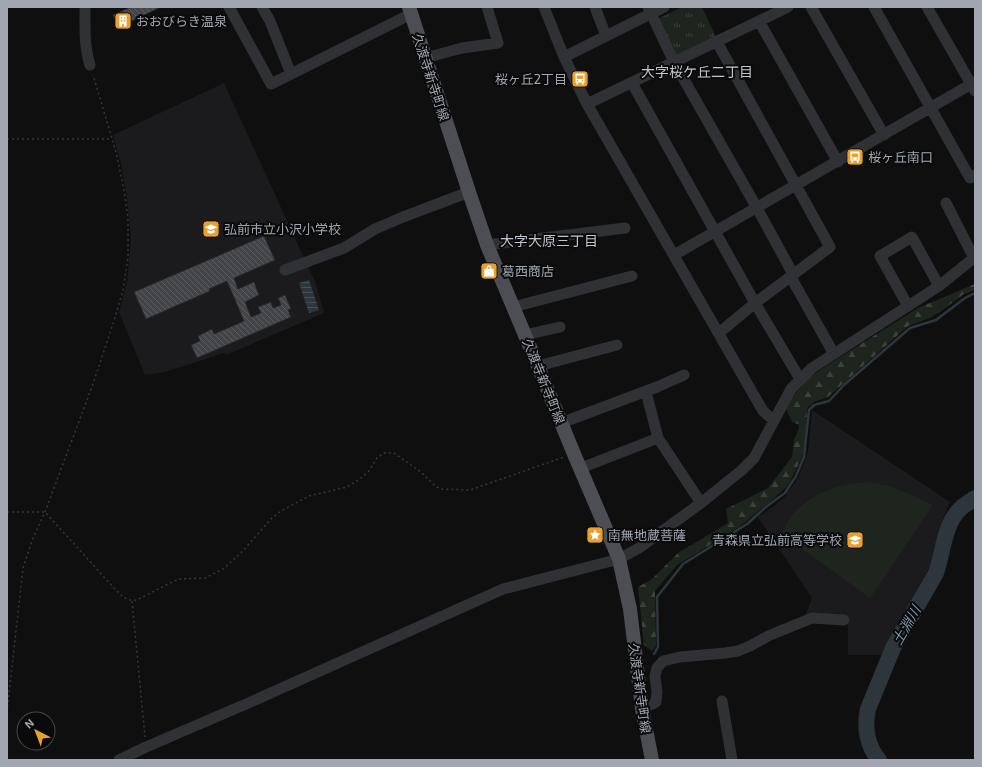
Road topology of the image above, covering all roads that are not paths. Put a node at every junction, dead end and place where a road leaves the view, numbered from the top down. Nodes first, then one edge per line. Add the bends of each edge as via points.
1 (86, 7) edge
2 (229, 7) edge
3 (262, 7) edge
4 (487, 7) edge
5 (544, 7) edge
6 (595, 7) edge
7 (664, 7) edge
8 (788, 7) edge
9 (811, 7) edge
10 (874, 7) edge
11 (927, 7) edge
12 (410, 10) edge
13 (649, 10) edge
14 (759, 21) junction
15 (606, 36) junction
16 (717, 42) junction
17 (564, 57) junction
18 (425, 58) junction
19 (674, 62) junction
20 (90, 65) road end
21 (291, 74) junction
22 (632, 83) junction
23 (974, 86) edge
24 (587, 104) junction
25 (930, 108) junction
26 (884, 135) junction
27 (838, 162) junction
28 (975, 176) edge
29 (797, 185) junction
30 (469, 192) junction
31 (946, 204) dead end
32 (757, 208) junction
33 (625, 228) dead end
34 (716, 231) junction
35 (487, 245) junction
36 (674, 255) junction
37 (974, 258) edge
38 (285, 270) dead end
39 (793, 274) junction
40 (632, 276) dead end
41 (939, 286) junction
42 (755, 303) junction
43 (908, 306) junction
44 (513, 307) junction
45 (560, 326) dead end
46 (718, 333) junction
47 (525, 335) junction
48 (617, 345) dead end
49 (834, 354) junction
50 (538, 366) junction
51 (684, 375) dead end
52 (800, 380) junction
53 (646, 392) junction
54 (774, 420) junction
55 (561, 423) junction
56 (658, 438) junction
57 (581, 468) junction
58 (701, 503) junction
59 (619, 559) junction
60 (844, 620) dead end
61 (722, 701) dead end
62 (642, 709) junction
63 (119, 760) edge
64 (652, 760) edge
65 (732, 760) edge

1 - 20 street via 85,31
2 - 21 street via 271,84
3 - 21 street
4 - 18 street via 498,43 462,48
5 - 17 street
6 - 15 street
7 - 13 street
8 - 14 street
9 - 26 street
10 - 25 street
11 - 23 street
12 - 18 main road, 久渡寺新寺町線
12 - 21 street
13 - 15 street
13 - 19 street
14 - 16 street
14 - 27 street
15 - 17 street
16 - 19 street
16 - 29 street
17 - 24 street
18 - 30 main road, 久渡寺新寺町線
19 - 22 street
19 - 32 street
22 - 24 street
22 - 34 street
23 - 25 street
24 - 36 street
25 - 26 street
25 - 28 street via 970,178
26 - 27 street
27 - 29 street
29 - 32 street
29 - 39 street via 830,247
30 - 35 main road, 久渡寺新寺町線
30 - 38 street via 403,217 344,248
31 - 37 street
32 - 34 street
32 - 39 street
33 - 35 street
34 - 36 street
34 - 42 street
35 - 44 main road, 久渡寺新寺町線
36 - 46 street
37 - 41 street
39 - 42 street
39 - 49 street via 793,281
40 - 44 street
41 - 43 street
41 - 43 street via 912,237 880,256
42 - 46 street
42 - 52 street
43 - 49 street
44 - 47 main road, 久渡寺新寺町線
45 - 47 street
46 - 54 street via 763,411
47 - 50 main road, 久渡寺新寺町線
48 - 50 street
49 - 52 street via 812,368
50 - 55 main road, 久渡寺新寺町線
51 - 53 street
52 - 54 street via 784,400
53 - 55 street
53 - 56 street
54 - 58 street via 754,458
55 - 57 main road, 久渡寺新寺町線
56 - 57 street
56 - 58 street
57 - 59 main road, 久渡寺新寺町線
58 - 59 street via 639,548
59 - 62 main road, 久渡寺新寺町線 via 630,609
59 - 63 street via 502,590
60 - 62 street via 812,618 738,651 663,661 655,676 656,702
61 - 65 street
62 - 64 main road, 久渡寺新寺町線

